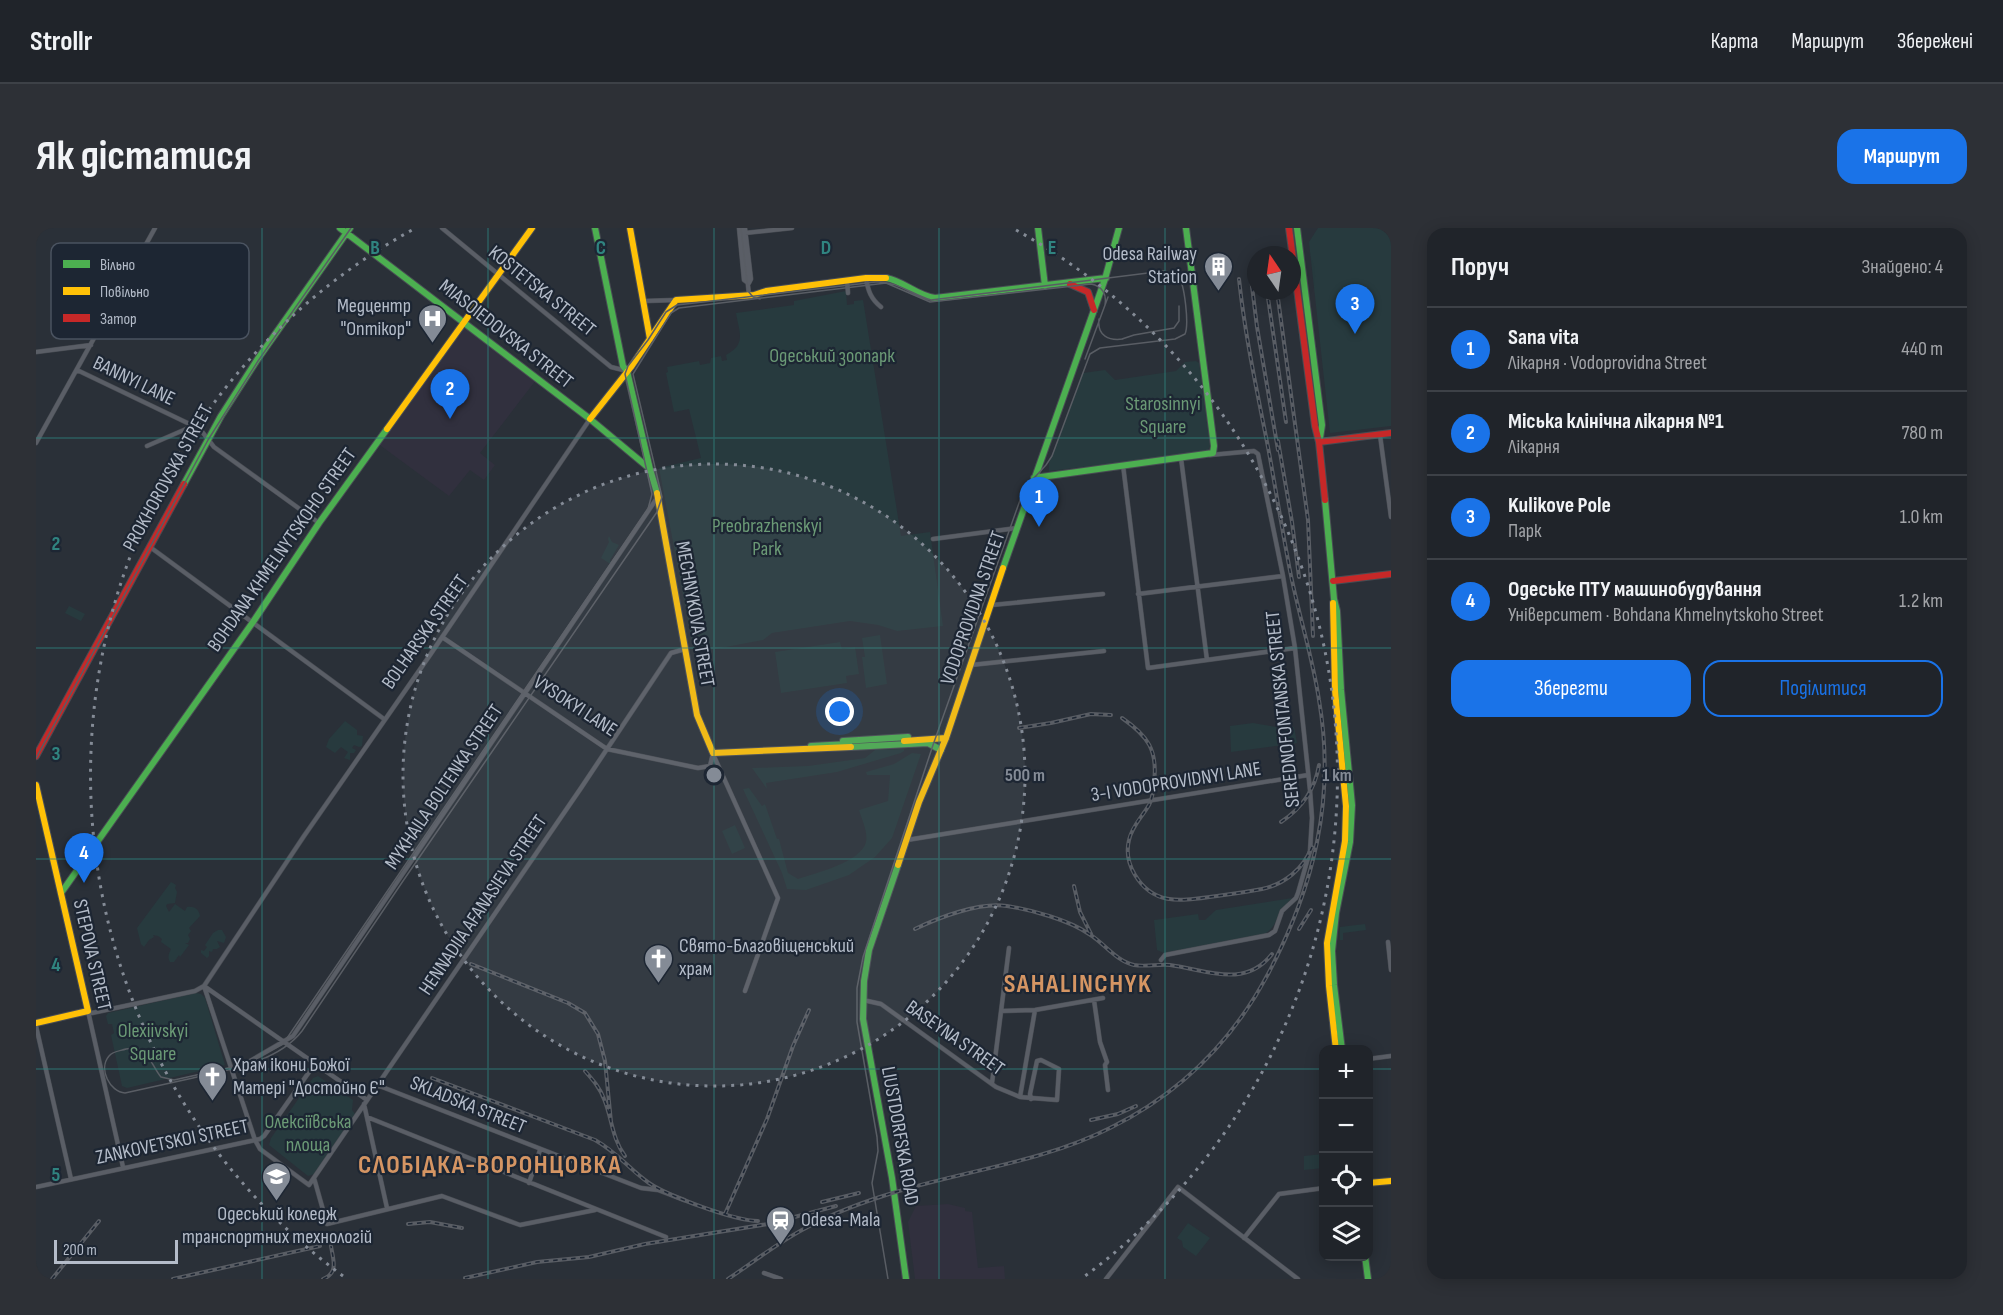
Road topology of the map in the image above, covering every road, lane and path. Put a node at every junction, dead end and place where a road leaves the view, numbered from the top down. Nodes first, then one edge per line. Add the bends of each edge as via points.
1 (155, 228) edge
2 (340, 228) edge
3 (442, 228) edge
4 (532, 228) edge
5 (595, 228) edge
6 (630, 228) edge
7 (792, 228) edge
8 (1038, 228) edge
9 (1119, 228) edge
10 (1186, 228) edge
11 (1289, 228) edge
12 (1297, 228) edge
13 (743, 229) edge
14 (348, 230) edge
15 (147, 243) edge
16 (498, 274) junction
17 (1106, 278) junction
18 (866, 279) junction
19 (847, 282) junction
20 (1067, 283) junction
21 (1045, 286) junction
22 (848, 293) dead end
23 (749, 295) junction
24 (676, 300) junction
25 (644, 301) junction
26 (881, 307) dead end
27 (1094, 310) junction
28 (464, 322) junction
29 (94, 339) edge
30 (651, 339) junction
31 (91, 345) junction
32 (36, 352) edge
33 (77, 370) junction
34 (627, 371) junction
35 (590, 419) junction
36 (194, 426) junction
37 (1391, 433) edge
38 (1380, 434) junction
39 (207, 439) junction
40 (1319, 441) junction
41 (36, 443) edge
42 (147, 446) dead end
43 (1210, 455) junction
44 (1181, 458) junction
45 (1122, 465) junction
46 (650, 468) junction
47 (1034, 478) junction
48 (658, 498) junction
49 (1391, 517) edge
50 (319, 523) junction
51 (1018, 528) junction
52 (933, 539) dead end
53 (149, 547) junction
54 (1391, 574) edge
55 (1283, 576) junction
56 (1333, 581) junction
57 (1198, 587) junction
58 (1103, 594) dead end
59 (1138, 594) junction
60 (1334, 599) junction
61 (992, 605) junction
62 (253, 622) junction
63 (442, 637) junction
64 (1295, 648) junction
65 (685, 649) junction
66 (1104, 651) dead end
67 (1208, 660) junction
68 (971, 665) junction
69 (525, 694) junction
70 (384, 719) junction
71 (949, 730) junction
72 (946, 738) junction
73 (834, 744) junction
74 (802, 748) junction
75 (817, 748) junction
76 (607, 749) junction
77 (941, 750) junction
78 (713, 753) junction
79 (36, 756) edge
80 (1308, 775) junction
81 (36, 786) edge
82 (907, 840) junction
83 (61, 893) junction
84 (1388, 942) dead end
85 (1009, 948) dead end
86 (1161, 960) dead end
87 (1391, 970) edge
88 (204, 986) junction
89 (745, 991) dead end
90 (1103, 999) dead end
91 (863, 1000) junction
92 (1094, 1000) junction
93 (1035, 1010) junction
94 (88, 1011) junction
95 (1001, 1011) junction
96 (36, 1024) edge
97 (283, 1042) junction
98 (1335, 1045) edge
99 (1341, 1045) edge
100 (1391, 1056) edge
101 (1373, 1058) edge
102 (315, 1065) junction
103 (233, 1071) junction
104 (992, 1083) junction
105 (377, 1085) junction
106 (1108, 1090) dead end
107 (1020, 1097) junction
108 (1031, 1099) junction
109 (365, 1102) junction
110 (367, 1117) junction
111 (255, 1140) junction
112 (540, 1150) junction
113 (123, 1167) junction
114 (314, 1177) junction
115 (70, 1179) junction
116 (1391, 1181) edge
117 (529, 1183) junction
118 (1373, 1183) edge
119 (36, 1187) edge
120 (1319, 1189) edge
121 (684, 1200) dead end
122 (387, 1209) junction
123 (595, 1210) junction
124 (666, 1236) dead end
125 (1244, 1238) junction
126 (1366, 1261) edge
127 (764, 1273) dead end
128 (781, 1279) edge
129 (906, 1279) edge
130 (1106, 1279) edge
131 (1298, 1279) edge
132 (1368, 1279) edge

1 - 15 street
2 - 14 main road, MIASOIEDOVSKA STREET
3 - 16 street, KOSTETSKA STREET
4 - 16 main road, BOHDANA KHMELNYTSKOHO STREET
5 - 34 main road, MECHNYKOVA STREET
6 - 25 main road
7 - 13 street
8 - 21 main road
9 - 17 main road, VODOPROVIDNA STREET
10 - 43 main road via 1214,446
11 - 40 main road
12 - 40 main road via 1322,425
13 - 23 street
14 - 28 main road, MIASOIEDOVSKA STREET
14 - 39 main road, PROKHOROVSKA STREET
16 - 28 main road, BOHDANA KHMELNYTSKOHO STREET
16 - 34 street, KOSTETSKA STREET via 611,367
17 - 20 main road
17 - 27 main road, VODOPROVIDNA STREET
18 - 19 main road
18 - 21 main road via 897,280 935,298
18 - 26 street via 872,300
19 - 22 street
19 - 23 main road
20 - 21 main road
20 - 27 main road via 1088,291
23 - 24 main road
24 - 25 street
24 - 30 main road, BOLHARSKA STREET
25 - 30 main road
27 - 47 main road, VODOPROVIDNA STREET
28 - 35 main road, MIASOIEDOVSKA STREET
28 - 50 main road, BOHDANA KHMELNYTSKOHO STREET
29 - 31 street
30 - 34 main road, BOLHARSKA STREET
31 - 32 street
31 - 33 street
33 - 36 street, BANNYI LANE
33 - 41 street
34 - 35 main road, BOLHARSKA STREET
34 - 46 main road, MECHNYKOVA STREET
35 - 46 main road, MIASOIEDOVSKA STREET
35 - 63 street, BOLHARSKA STREET
36 - 39 street, BANNYI LANE
36 - 42 street
37 - 38 main road
38 - 40 main road
38 - 49 street
39 - 50 street, BANNYI LANE
39 - 53 main road, PROKHOROVSKA STREET
40 - 56 main road
43 - 44 main road
43 - 55 street, SEREDNOFONTANSKA STREET via 1257,452
44 - 45 main road
44 - 57 street
45 - 47 main road
45 - 59 street
46 - 48 main road, MECHNYKOVA STREET
47 - 51 main road, VODOPROVIDNA STREET
48 - 65 main road, MECHNYKOVA STREET
48 - 69 street, MYKHAILA BOLTENKA STREET
50 - 62 main road, BOHDANA KHMELNYTSKOHO STREET
51 - 52 street
51 - 61 main road, VODOPROVIDNA STREET
53 - 62 street
53 - 79 main road, PROKHOROVSKA STREET
54 - 56 main road
55 - 57 street
55 - 64 street, SEREDNOFONTANSKA STREET
56 - 60 main road
57 - 59 street
57 - 67 street
58 - 61 street
59 - 67 street via 1148,668
60 - 98 main road via 1335,690 1347,806 1345,841 1327,943
60 - 99 main road via 1352,805 1350,842 1332,951
61 - 68 main road, VODOPROVIDNA STREET
62 - 70 street
62 - 83 main road, BOHDANA KHMELNYTSKOHO STREET
63 - 69 street, VYSOKYI LANE
63 - 70 street, BOLHARSKA STREET
64 - 67 street
64 - 80 street, SEREDNOFONTANSKA STREET
65 - 76 street, HENNADIIA AFANASIEVA STREET via 671,653
65 - 78 main road, MECHNYKOVA STREET via 699,724
66 - 68 street
68 - 71 main road, VODOPROVIDNA STREET
69 - 76 street, VYSOKYI LANE
69 - 97 street, MYKHAILA BOLTENKA STREET via 312,1009 293,1036
70 - 88 street, BOLHARSKA STREET
71 - 72 main road, VODOPROVIDNA STREET
71 - 73 main road
72 - 73 main road
72 - 77 main road, VODOPROVIDNA STREET
73 - 74 main road
73 - 75 main road
74 - 75 main road
74 - 78 main road
75 - 77 main road via 928,743
76 - 78 street, VYSOKYI LANE via 698,768 710,766
76 - 105 street, HENNADIIA AFANASIEVA STREET
77 - 82 main road, VODOPROVIDNA STREET
78 - 89 street, MECHNYKOVA STREET via 778,898
80 - 82 street, 3-I VODOPROVIDNYI LANE
80 - 86 street, SEREDNOFONTANSKA STREET via 1310,851 1296,898 1282,911 1275,931 1264,938 1165,955
81 - 83 main road, STEPOVA STREET
82 - 91 main road, VODOPROVIDNA STREET via 872,939
83 - 94 main road, STEPOVA STREET
84 - 87 street
85 - 95 street
88 - 94 street
88 - 97 street
88 - 103 street
90 - 92 street
91 - 104 street, BASEYNA STREET via 881,1004
91 - 129 main road, LIUSTDORFSKA ROAD
92 - 93 street
92 - 106 street via 1107,1062
93 - 95 street
93 - 107 street
94 - 96 main road
94 - 113 street, STEPOVA STREET
95 - 104 street
96 - 115 street
97 - 102 street
97 - 103 street, MYKHAILA BOLTENKA STREET
100 - 101 street
102 - 109 street
102 - 111 street, ZANKOVETSKOI STREET via 264,1136
103 - 111 street
104 - 107 street, BASEYNA STREET
105 - 109 street, HENNADIIA AFANASIEVA STREET
105 - 112 street, SKLADSKA STREET
107 - 108 street, BASEYNA STREET
108 - 108 street, BASEYNA STREET via 1057,1100 1059,1069 1037,1061
109 - 110 street
109 - 114 street, HENNADIIA AFANASIEVA STREET
110 - 117 street
110 - 122 street
111 - 113 street, ZANKOVETSKOI STREET
111 - 114 street, HENNADIIA AFANASIEVA STREET via 260,1149 309,1185
112 - 117 street
112 - 121 street, SKLADSKA STREET
113 - 115 street, ZANKOVETSKOI STREET
114 - 122 street via 327,1224
115 - 119 street, ZANKOVETSKOI STREET
116 - 118 main road
117 - 123 street
120 - 125 street via 1279,1194
122 - 123 street via 442,1196 520,1225
123 - 124 street
125 - 130 street via 1178,1187
125 - 131 street
126 - 132 main road
127 - 128 street

